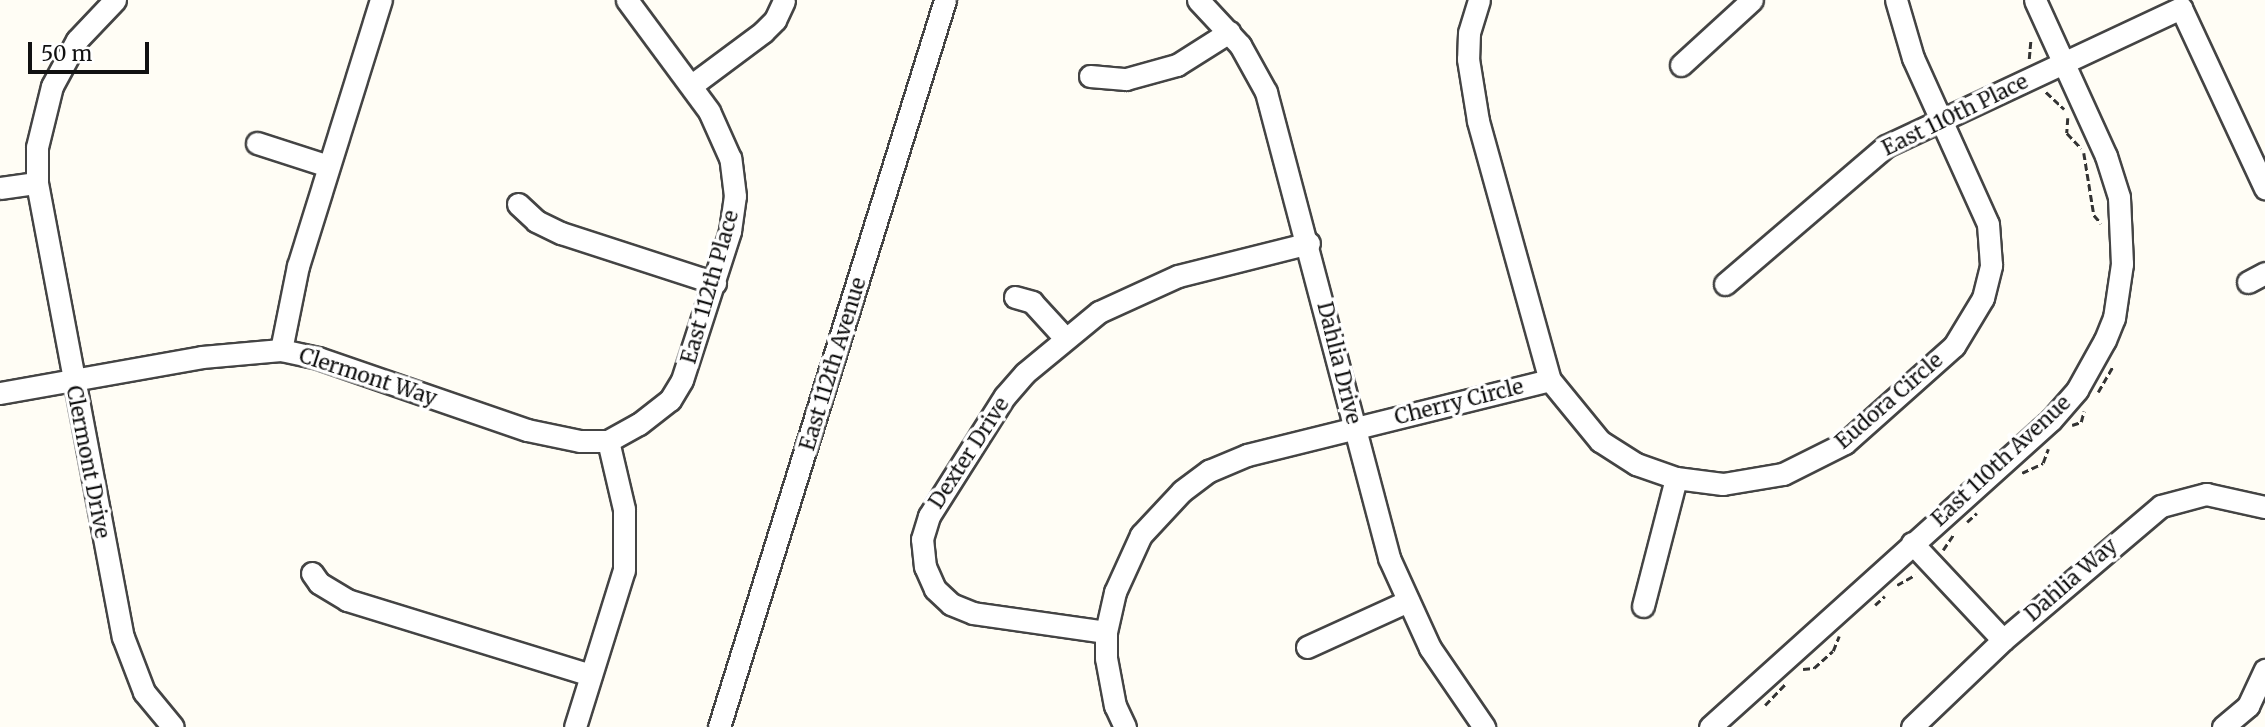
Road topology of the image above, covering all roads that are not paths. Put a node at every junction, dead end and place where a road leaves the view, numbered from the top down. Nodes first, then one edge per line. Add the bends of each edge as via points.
1 (115, 0) edge
2 (381, 0) edge
3 (627, 0) edge
4 (945, 0) edge
5 (1198, 0) edge
6 (1479, 0) edge
7 (1752, 0) edge
8 (1896, 0) edge
9 (2035, 0) edge
10 (784, 1) edge
11 (1229, 32) junction
12 (1681, 65) dead end
13 (2063, 65) junction
14 (1090, 76) dead end
15 (692, 85) junction
16 (1941, 119) junction
17 (257, 143) dead end
18 (328, 166) junction
19 (37, 183) junction
20 (0, 188) edge
21 (2265, 188) edge
22 (518, 204) dead end
23 (1309, 243) junction
24 (715, 283) junction
25 (1725, 284) dead end
26 (1015, 297) dead end
27 (1065, 338) junction
28 (281, 350) junction
29 (1550, 380) junction
30 (72, 383) junction
31 (0, 393) edge
32 (1356, 428) junction
33 (608, 441) junction
34 (1676, 478) junction
35 (2265, 507) edge
36 (1912, 543) junction
37 (312, 573) dead end
38 (1408, 601) junction
39 (1643, 606) dead end
40 (1106, 632) junction
41 (2003, 640) junction
42 (1307, 647) dead end
43 (2265, 670) edge
44 (591, 675) junction
45 (173, 727) edge
46 (575, 727) edge
47 (719, 727) edge
48 (1125, 727) edge
49 (1483, 727) edge
50 (1710, 727) edge
51 (1912, 727) edge
52 (2223, 727) edge

1 - 19 street, Clermont Drive via 77,40 52,86 37,147
2 - 18 street
3 - 15 street, East 112th Place
4 - 47 street, East 112th Avenue
5 - 11 street, Dahlia Drive
6 - 29 street, Eudora Circle via 1469,33 1468,59 1478,121
7 - 12 street
8 - 16 street, Eudora Circle via 1913,58
9 - 13 street, East 110th Avenue
10 - 15 street via 763,32
11 - 14 street via 1177,65 1126,79
11 - 23 street, Dahlia Drive via 1266,92
13 - 16 street, East 110th Place
13 - 21 street, East 110th Place via 2181,8
13 - 36 street, East 110th Avenue via 2106,156 2119,197 2122,264 2114,318 2077,390 2050,420
15 - 24 street, East 112th Place via 726,146 735,184 732,222
16 - 25 street, East 110th Place via 1864,160
16 - 34 street, Eudora Circle via 1976,192 1992,243 1989,279 1967,331 1863,428 1822,457 1783,474 1743,483
17 - 18 street
18 - 28 street via 289,301
19 - 20 street
19 - 30 street, Clermont Drive
22 - 24 street via 536,221 561,233
23 - 27 street, Dexter Drive via 1178,276 1115,303
23 - 32 street, Dahlia Drive
24 - 33 street, East 112th Place via 690,362 670,400
26 - 27 street via 1032,302
27 - 40 street, Dexter Drive via 1025,373 989,417 929,516 921,552 935,589 961,609
28 - 30 street, Clermont Way via 202,358
28 - 33 street, Clermont Way via 318,358 527,430 580,441
29 - 32 street, Cherry Circle
29 - 34 street, Eudora Circle via 1600,440 1636,464
30 - 31 street, Clermont Way
30 - 45 street, Clermont Drive via 125,647 144,692
32 - 38 street, Dahlia Drive via 1378,525
32 - 40 street, Cherry Circle via 1247,455 1209,471 1182,491 1133,547 1115,592
33 - 44 street via 626,540 618,598
34 - 39 street
35 - 41 street, Dahlia Way via 2206,494 2161,506
36 - 41 street
36 - 50 street, East 110th Avenue
37 - 44 street via 346,600
38 - 42 street
38 - 49 street, Dahlia Drive via 1430,648
40 - 48 street, Cherry Circle via 1108,673
41 - 51 street, Dahlia Way
43 - 52 street via 2248,706
44 - 46 street

